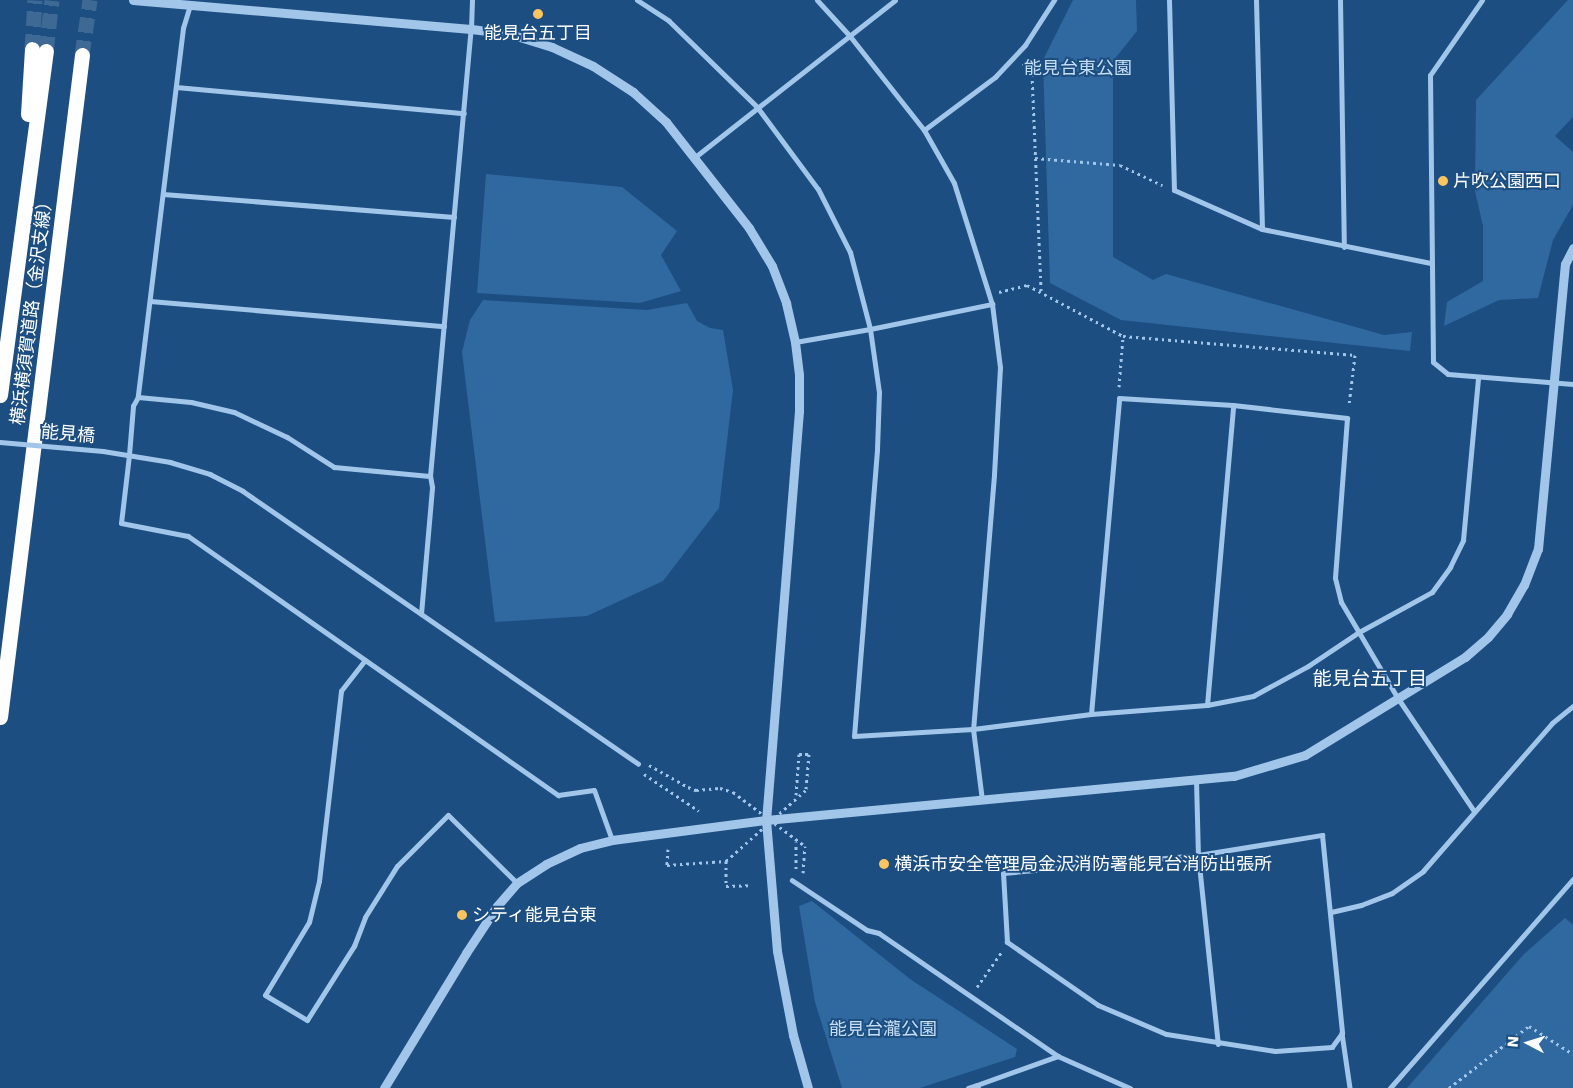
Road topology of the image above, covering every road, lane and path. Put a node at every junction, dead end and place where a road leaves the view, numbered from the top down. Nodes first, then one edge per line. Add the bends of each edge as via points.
1 (133, 0) edge
2 (472, 0) edge
3 (636, 0) edge
4 (817, 0) edge
5 (895, 0) edge
6 (1054, 0) edge
7 (1169, 0) edge
8 (1256, 0) edge
9 (1340, 0) edge
10 (1482, 0) edge
11 (190, 3) edge
12 (471, 29) junction
13 (849, 35) junction
14 (39, 50) tunnel mouth
15 (1017, 54) junction
16 (82, 55) tunnel mouth
17 (176, 87) junction
18 (758, 107) junction
19 (464, 113) junction
20 (924, 130) junction
21 (696, 157) junction
22 (1035, 158) junction
23 (1174, 190) junction
24 (163, 194) junction
25 (454, 217) junction
26 (1262, 229) junction
27 (1344, 247) junction
28 (1573, 248) edge
29 (1431, 263) junction
30 (1041, 292) junction
31 (989, 295) junction
32 (150, 301) junction
33 (992, 304) junction
34 (444, 326) junction
35 (870, 329) junction
36 (1123, 336) junction
37 (795, 342) junction
38 (1478, 378) junction
39 (1552, 383) junction
40 (1573, 384) edge
41 (0, 396) edge
42 (138, 397) junction
43 (1119, 398) junction
44 (1232, 405) junction
45 (1347, 418) junction
46 (0, 442) edge
47 (129, 454) junction
48 (430, 476) junction
49 (421, 614) junction
50 (1359, 632) junction
51 (365, 660) junction
52 (1397, 697) junction
53 (1207, 705) junction
54 (1573, 706) edge
55 (1091, 714) junction
56 (0, 717) edge
57 (973, 729) junction
58 (638, 764) junction
59 (1196, 780) junction
60 (796, 795) dead end
61 (982, 800) junction
62 (699, 811) dead end
63 (1474, 811) junction
64 (769, 820) junction
65 (612, 840) junction
66 (796, 842) dead end
67 (805, 846) dead end
68 (668, 849) dead end
69 (1198, 855) junction
70 (726, 861) junction
71 (803, 875) dead end
72 (1573, 878) edge
73 (792, 880) dead end
74 (518, 883) junction
75 (750, 885) dead end
76 (1331, 912) junction
77 (1007, 942) junction
78 (971, 996) junction
79 (1342, 1033) junction
80 (1218, 1044) junction
81 (1573, 1054) edge
82 (1058, 1056) junction
83 (977, 1087) edge
84 (384, 1088) edge
85 (808, 1088) edge
86 (968, 1088) edge
87 (1130, 1088) edge
88 (1350, 1088) edge
89 (1390, 1088) edge
90 (1449, 1088) edge

1 - 11 street
2 - 12 street
3 - 18 street via 669,21
4 - 13 street
5 - 13 street
6 - 15 street
7 - 23 street
8 - 26 street
9 - 27 street
10 - 29 street via 1430,75
11 - 12 street
11 - 17 street via 183,28
12 - 19 street
12 - 21 street via 510,34 552,47 593,66 633,92 666,122
13 - 18 street
13 - 20 street
14 - 41 highway, 横浜横須賀道路（金沢支線）
15 - 20 street via 995,77
15 - 22 path via 1032,74
16 - 56 highway, 横浜横須賀道路（金沢支線）
17 - 19 street
17 - 24 street
18 - 21 street
18 - 35 street via 818,189 850,252
19 - 25 street
20 - 31 street via 954,183
21 - 37 street via 749,228 772,266 786,303
22 - 23 path via 1120,165
22 - 30 path
23 - 26 street
24 - 25 street
24 - 32 street
25 - 34 street
26 - 27 street
27 - 29 street
28 - 39 street via 1565,264
29 - 38 street via 1433,362 1448,374
30 - 31 path via 1027,285
30 - 36 path
31 - 33 street
32 - 34 street
32 - 42 street
33 - 35 street
33 - 57 street via 1000,367
34 - 48 street
35 - 37 street
35 - 57 street via 879,392 877,450 854,736
36 - 43 path
36 - 45 path via 1355,355
37 - 64 street via 799,411
38 - 39 street
38 - 50 street via 1463,540 1457,554 1432,592
39 - 40 street
39 - 52 street via 1538,549 1524,585 1507,614 1488,637 1465,657
42 - 47 street via 133,406
42 - 48 street via 191,402 234,412 287,437 334,467
43 - 44 street
43 - 55 street
44 - 45 street
44 - 53 street
45 - 50 street via 1335,578 1341,602
46 - 47 street, 能見橋, bridge
47 - 49 street, 能見橋 via 210,474 243,491
47 - 51 street via 122,523 188,536
48 - 49 street via 432,487
49 - 58 street, 能見橋
50 - 52 street
50 - 53 street via 1308,666 1253,696
51 - 65 street via 558,795 594,790
51 - 74 street via 341,691 319,880 309,922 265,995 307,1020 354,946 365,917 397,866 448,815
52 - 59 street via 1304,755 1234,776
52 - 63 street
53 - 55 street
54 - 63 street via 1552,723
55 - 57 street
57 - 61 street
58 - 62 path via 644,774
58 - 64 path, bridge via 650,765 696,790 720,788 733,792
59 - 61 street
59 - 69 street
60 - 64 path, bridge via 799,754 809,754 806,790
61 - 64 street
63 - 76 street via 1423,871 1392,893
64 - 65 street
64 - 67 path, bridge
64 - 70 path, bridge
64 - 85 street via 777,951 793,1035
65 - 74 street via 580,848 546,864
66 - 71 path via 796,869
68 - 70 path via 667,866
69 - 76 street via 1322,835
69 - 77 street via 1003,873
69 - 80 street
70 - 75 path via 726,886
72 - 89 street
73 - 78 street via 867,930 879,933
74 - 84 street via 497,906 466,953
76 - 79 street
77 - 78 path
77 - 80 street via 1098,1005 1166,1034
78 - 82 street
79 - 80 street via 1332,1047 1275,1051
79 - 88 street
81 - 90 path via 1529,1026
82 - 83 street
82 - 87 street
83 - 86 street

